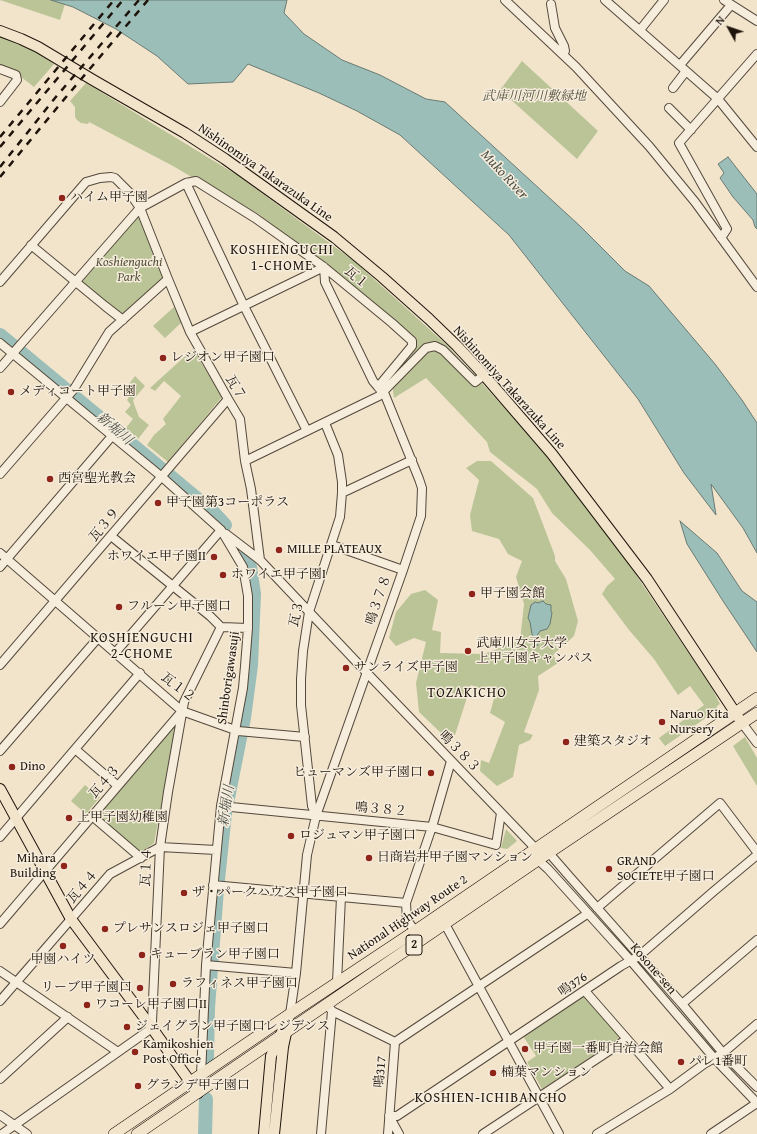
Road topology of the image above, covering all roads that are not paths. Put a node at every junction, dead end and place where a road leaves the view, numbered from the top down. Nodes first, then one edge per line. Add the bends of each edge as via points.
1 (505, 0) edge
2 (605, 0) edge
3 (664, 0) edge
4 (550, 1) edge
5 (727, 2) edge
6 (757, 21) edge
7 (640, 30) junction
8 (0, 31) edge
9 (562, 54) junction
10 (757, 54) edge
11 (751, 61) junction
12 (680, 65) junction
13 (757, 68) edge
14 (0, 69) edge
15 (686, 72) junction
16 (672, 88) dead end
17 (718, 99) junction
18 (0, 102) edge
19 (669, 108) dead end
20 (691, 130) junction
21 (757, 147) edge
22 (186, 183) junction
23 (140, 208) junction
24 (721, 238) junction
25 (31, 246) junction
26 (324, 267) junction
27 (168, 279) junction
28 (0, 282) edge
29 (75, 282) junction
30 (757, 287) edge
31 (244, 306) junction
32 (123, 320) junction
33 (190, 332) junction
34 (0, 343) edge
35 (16, 350) junction
36 (0, 368) edge
37 (484, 375) junction
38 (381, 389) junction
39 (69, 394) junction
40 (228, 399) junction
41 (324, 424) junction
42 (307, 431) junction
43 (112, 436) junction
44 (412, 460) junction
45 (245, 461) junction
46 (0, 474) edge
47 (165, 474) junction
48 (342, 493) junction
49 (221, 530) junction
50 (111, 536) junction
51 (332, 545) junction
52 (0, 553) edge
53 (7, 559) junction
54 (260, 560) junction
55 (0, 567) edge
56 (403, 570) junction
57 (173, 586) junction
58 (56, 601) junction
59 (309, 612) junction
60 (221, 626) junction
61 (248, 628) junction
62 (98, 638) junction
63 (115, 653) junction
64 (0, 665) edge
65 (140, 673) junction
66 (367, 673) junction
67 (757, 698) edge
68 (182, 711) junction
69 (735, 713) junction
70 (757, 713) edge
71 (742, 723) junction
72 (239, 730) junction
73 (305, 737) junction
74 (757, 743) edge
75 (75, 749) junction
76 (0, 751) edge
77 (451, 761) junction
78 (118, 786) junction
79 (0, 789) edge
80 (225, 807) junction
81 (501, 813) junction
82 (92, 816) junction
83 (316, 816) junction
84 (16, 818) junction
85 (432, 827) junction
86 (0, 837) edge
87 (160, 847) junction
88 (535, 848) junction
89 (216, 850) junction
90 (757, 852) edge
91 (549, 853) junction
92 (757, 855) edge
93 (140, 858) junction
94 (538, 860) junction
95 (45, 871) junction
96 (216, 885) junction
97 (303, 894) junction
98 (341, 897) junction
99 (406, 903) junction
100 (597, 908) junction
101 (588, 914) junction
102 (72, 919) junction
103 (0, 924) edge
104 (445, 924) junction
105 (415, 931) junction
106 (757, 940) edge
107 (639, 956) junction
108 (631, 961) junction
109 (210, 966) junction
110 (0, 971) edge
111 (296, 973) junction
112 (17, 982) junction
113 (337, 982) junction
114 (479, 986) junction
115 (585, 991) junction
116 (0, 1001) edge
117 (682, 1004) junction
118 (330, 1008) junction
119 (290, 1014) junction
120 (68, 1018) junction
121 (757, 1024) edge
122 (152, 1027) junction
123 (283, 1034) junction
124 (627, 1039) junction
125 (395, 1042) junction
126 (508, 1042) junction
127 (118, 1052) junction
128 (723, 1053) junction
129 (714, 1058) junction
130 (201, 1075) junction
131 (0, 1079) edge
132 (191, 1082) junction
133 (757, 1087) edge
134 (670, 1089) junction
135 (198, 1093) junction
136 (539, 1097) junction
137 (757, 1103) edge
138 (0, 1115) edge
139 (389, 1116) junction
140 (14, 1125) junction
141 (2, 1134) edge
142 (28, 1134) edge
143 (114, 1134) edge
144 (137, 1134) edge
145 (264, 1134) edge
146 (274, 1134) edge
147 (321, 1134) edge
148 (388, 1134) edge
149 (399, 1134) edge
150 (483, 1134) edge
151 (559, 1134) edge
152 (597, 1134) edge
153 (711, 1134) edge

1 - 9 street
2 - 7 street
3 - 7 street
4 - 9 street via 555,28 564,46 565,51
5 - 6 street
5 - 12 street
7 - 12 street
8 - 37 main road, Nishinomiya Takarazuka Line via 21,38 49,53 225,159 334,237 382,277 429,319
9 - 24 street via 649,146
10 - 11 street
11 - 13 street
11 - 17 street
12 - 15 street
14 - 18 street via 16,75 17,80
15 - 16 street
15 - 17 street
17 - 20 street
17 - 21 street
19 - 20 street
20 - 24 street via 679,143 727,229
22 - 23 street
22 - 26 street, 瓦１ via 196,181 255,218
22 - 31 street
23 - 25 street, 瓦７ via 115,178 107,177 86,182
23 - 27 street, 瓦７
23 - 29 street
24 - 30 street
25 - 28 street
25 - 29 street
26 - 31 street
26 - 38 street, 鳴３７８ via 325,282 373,381
26 - 38 street, 瓦１ via 412,342 412,346
27 - 32 street
27 - 33 street, 瓦７
29 - 32 street
29 - 35 street
31 - 33 street
31 - 42 street
32 - 39 street via 109,332
33 - 40 street, 瓦７
34 - 35 street, Shinborigawasuji
35 - 36 street
35 - 39 street, Shinborigawasuji
37 - 38 street via 475,382 443,350 435,346 426,348
37 - 69 main road, Nishinomiya Takarazuka Line via 552,454 647,579
38 - 41 street via 379,396
38 - 44 street, 鳴３７８
39 - 43 street, Shinborigawasuji
39 - 46 street
40 - 45 street, 瓦７ via 240,419
40 - 47 street, 瓦３９
41 - 42 street
41 - 48 street, 瓦３ via 338,455
42 - 45 street
43 - 47 street, Shinborigawasuji
43 - 53 street
44 - 48 street
44 - 56 street, 鳴３７８ via 422,488 420,516
45 - 54 street, 瓦７
47 - 49 street, Shinborigawasuji
47 - 50 street, 瓦３９
48 - 51 street, 瓦３ via 340,517
49 - 54 street, 鳴３８３
49 - 57 street
49 - 61 street, Shinborigawasuji via 243,567 248,596
50 - 57 street
50 - 58 street, 瓦３９
51 - 56 street
51 - 59 street, 瓦３
52 - 53 street, 瓦１２
53 - 55 street
53 - 58 street, 瓦１２
54 - 59 street, 鳴３８３
56 - 66 street, 鳴３７８
57 - 60 street
57 - 63 street
58 - 62 street, 瓦１２
58 - 64 street, 瓦３９
59 - 66 street, 鳴３８３
59 - 73 street, 瓦３ via 300,679
60 - 61 street
60 - 68 street
61 - 72 street, Shinborigawasuji
62 - 63 street, 瓦１２
62 - 76 street
63 - 65 street, 瓦１２
65 - 68 street, 瓦１２
65 - 75 street
66 - 77 street, 鳴３８３
66 - 83 street, 鳴３７８
67 - 69 highway, National Highway Route 2 / 2
68 - 72 street, 瓦１２
68 - 78 street, 瓦４３
68 - 87 street, 瓦１４
69 - 71 main road, Nishinomiya Takarazuka Line
69 - 88 highway, National Highway Route 2 / 2
70 - 71 highway, National Highway Route 2 / 2
71 - 74 street
71 - 91 highway, National Highway Route 2 / 2
72 - 73 street, 瓦１２
72 - 80 street, Shinborigawasuji via 231,757
73 - 83 street, 瓦３ via 312,806
75 - 78 street
75 - 84 street
77 - 81 street, 鳴３８３
77 - 85 street
78 - 82 street, 瓦４３
79 - 84 main road
80 - 83 street, 鳴３８２
80 - 89 street, Shinborigawasuji
81 - 85 street, 鳴３８２ via 496,845
81 - 88 street, 鳴３８３
82 - 93 street
82 - 95 street, 瓦４３
83 - 85 street, 鳴３８２
83 - 97 street, 鳴３７８ via 307,855
84 - 86 street
84 - 95 main road
85 - 99 street
87 - 89 street
87 - 93 street, 瓦４４
87 - 122 street, 瓦１４
88 - 91 street
88 - 94 street
88 - 105 highway, National Highway Route 2 / 2
89 - 96 street, Shinborigawasuji
90 - 100 street via 720,803
91 - 94 highway, National Highway Route 2 / 2
91 - 100 street, Kosone-sen
92 - 107 street, 鳴376
93 - 102 street, 瓦４４ via 110,874
94 - 101 street, Kosone-sen
94 - 104 highway, National Highway Route 2 / 2
95 - 102 main road
95 - 103 street, 瓦４３
96 - 97 street
96 - 109 street, Shinborigawasuji
97 - 98 street
97 - 111 street, 鳴３７８
98 - 99 street
98 - 113 street
99 - 105 street via 407,920
100 - 107 street, Kosone-sen
101 - 108 street, Kosone-sen
101 - 114 street
102 - 112 street, 瓦４４
102 - 122 main road
104 - 114 street
104 - 118 highway, National Highway Route 2 / 2
105 - 113 highway, National Highway Route 2 / 2
106 - 117 street
107 - 108 street, 鳴376
107 - 117 street, Kosone-sen
108 - 115 street, 鳴376
108 - 129 street, Kosone-sen
109 - 111 street
109 - 130 street, Shinborigawasuji
110 - 112 street
111 - 119 street, 鳴３７８
112 - 116 street, 瓦４４
112 - 120 street
113 - 119 highway, National Highway Route 2 / 2
114 - 125 street
114 - 126 street
115 - 124 street
115 - 126 street, 鳴376
117 - 128 street, Kosone-sen
118 - 123 highway, National Highway Route 2 / 2
118 - 125 street, 鳴317
118 - 147 street
119 - 123 main road
119 - 130 highway, National Highway Route 2 / 2
120 - 127 street
120 - 131 street
121 - 128 street
122 - 127 street
122 - 132 main road
123 - 135 highway, National Highway Route 2 / 2
123 - 145 main road via 271,1056
123 - 146 main road
124 - 134 street
124 - 136 street
125 - 139 street, 鳴317
126 - 136 street
126 - 139 street, 鳴376 via 397,1116
127 - 140 street
128 - 129 street
128 - 133 street, Kosone-sen
129 - 134 street
129 - 137 street, Kosone-sen
130 - 132 highway, National Highway Route 2 / 2
132 - 135 main road
132 - 143 highway, National Highway Route 2 / 2
134 - 152 street
135 - 144 highway, National Highway Route 2 / 2
136 - 150 street
136 - 151 street
137 - 153 street
138 - 140 street
139 - 148 street, 鳴317
139 - 149 street
140 - 141 street
140 - 142 street

